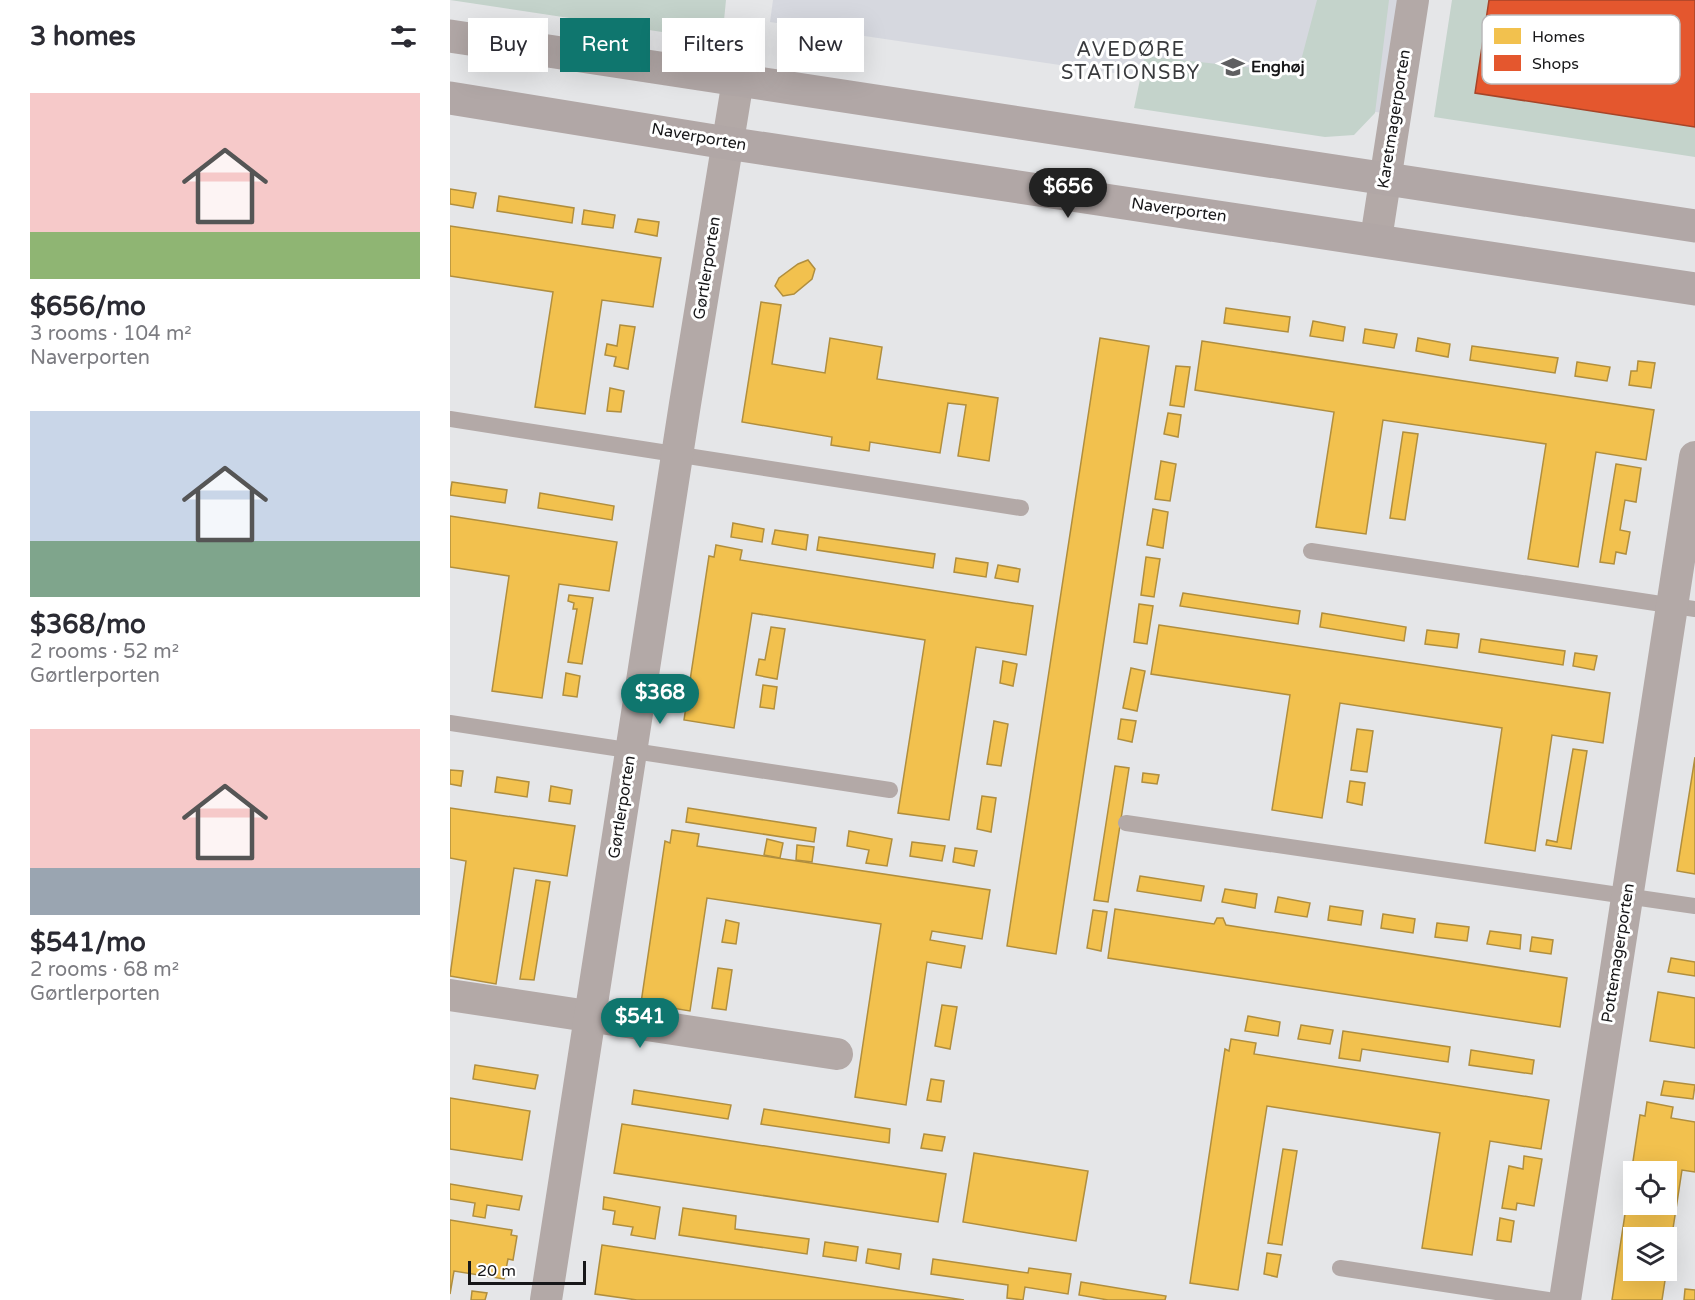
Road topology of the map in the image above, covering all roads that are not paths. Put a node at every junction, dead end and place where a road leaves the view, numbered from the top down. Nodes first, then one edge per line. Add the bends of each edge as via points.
1 (1413, 0) edge
2 (450, 36) edge
3 (738, 80) junction
4 (450, 98) edge
5 (727, 143) junction
6 (1384, 178) junction
7 (1695, 226) edge
8 (1376, 239) junction
9 (1695, 289) edge
10 (450, 419) edge
11 (677, 456) junction
12 (1695, 457) edge
13 (1021, 508) dead end
14 (1311, 551) dead end
15 (1683, 608) edge
16 (450, 723) edge
17 (631, 752) junction
18 (890, 790) dead end
19 (1126, 823) dead end
20 (1627, 895) junction
21 (1695, 906) edge
22 (450, 995) edge
23 (590, 1016) junction
24 (837, 1054) dead end
25 (1340, 1268) dead end
26 (546, 1300) edge
27 (1548, 1300) edge
28 (1565, 1300) edge

1 - 6 street, Karetmagerporten
2 - 3 street
3 - 5 street, Gørtlerporten
3 - 6 street
4 - 5 street, Naverporten
5 - 8 street, Naverporten
5 - 11 street, Gørtlerporten
6 - 7 street
6 - 8 street, Karetmagerporten
8 - 9 street, Naverporten
10 - 11 lane
11 - 13 lane
11 - 17 street, Gørtlerporten
12 - 15 street, Pottemagerporten
14 - 15 lane
15 - 20 street, Pottemagerporten
16 - 17 lane
17 - 18 lane
17 - 23 street, Gørtlerporten
19 - 20 lane
20 - 21 lane
20 - 28 street, Pottemagerporten
22 - 23 street
23 - 24 street
23 - 26 street, Gørtlerporten
25 - 27 lane

